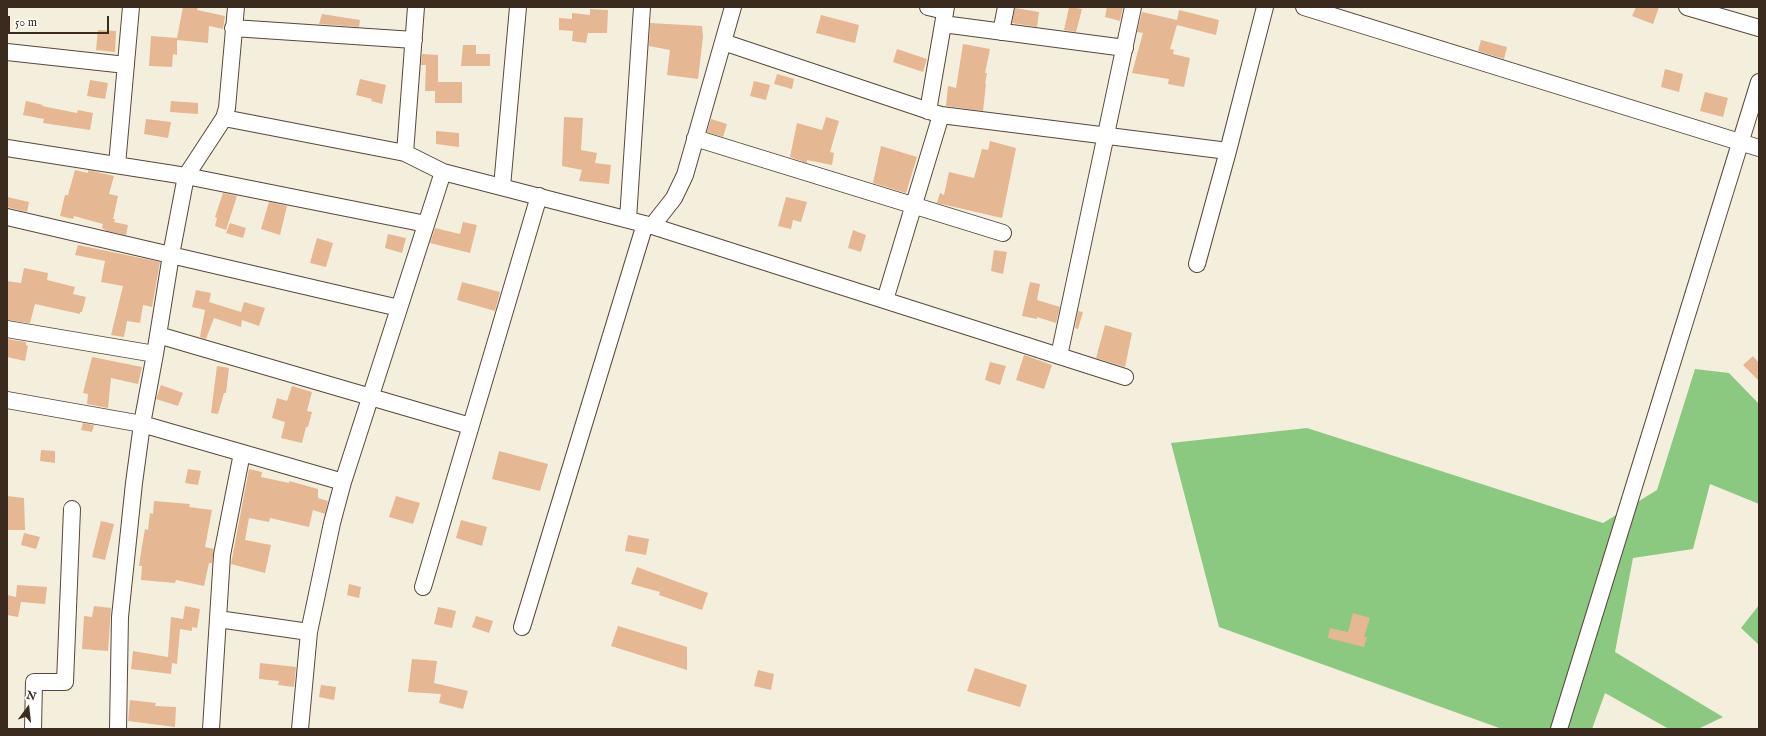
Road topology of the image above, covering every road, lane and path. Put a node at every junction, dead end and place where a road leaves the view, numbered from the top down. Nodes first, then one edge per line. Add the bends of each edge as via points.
1 (131, 7) edge
2 (236, 7) edge
3 (416, 7) edge
4 (518, 7) edge
5 (642, 7) edge
6 (733, 7) edge
7 (928, 7) edge
8 (1006, 7) edge
9 (1133, 7) edge
10 (1266, 7) edge
11 (1304, 7) edge
12 (1687, 7) edge
13 (945, 14) edge
14 (1349, 14) edge
15 (234, 28) junction
16 (1759, 28) edge
17 (1002, 32) junction
18 (414, 40) junction
19 (723, 42) junction
20 (1125, 48) junction
21 (7, 52) edge
22 (126, 65) junction
23 (1759, 82) edge
24 (935, 113) junction
25 (224, 118) junction
26 (1106, 136) junction
27 (695, 138) junction
28 (1740, 142) junction
29 (7, 148) edge
30 (1759, 148) edge
31 (1228, 151) junction
32 (405, 153) junction
33 (117, 164) junction
34 (443, 172) junction
35 (186, 176) junction
36 (502, 187) junction
37 (539, 196) junction
38 (914, 205) junction
39 (7, 216) edge
40 (628, 219) junction
41 (426, 224) junction
42 (649, 225) junction
43 (1003, 233) dead end
44 (171, 255) junction
45 (1197, 264) dead end
46 (885, 300) junction
47 (399, 308) junction
48 (7, 329) edge
49 (158, 335) junction
50 (155, 354) junction
51 (1059, 356) junction
52 (1126, 377) dead end
53 (371, 397) junction
54 (7, 400) edge
55 (142, 424) junction
56 (470, 426) junction
57 (242, 453) junction
58 (344, 482) junction
59 (72, 509) dead end
60 (422, 587) dead end
61 (218, 619) junction
62 (522, 627) dead end
63 (309, 632) junction
64 (33, 729) edge
65 (118, 729) edge
66 (212, 729) edge
67 (300, 729) edge
68 (1559, 729) edge

1 - 22 street
2 - 15 street
3 - 18 street
4 - 36 street
5 - 40 street
6 - 19 street
7 - 13 street
8 - 17 street
9 - 20 street
10 - 31 street
11 - 14 street
12 - 16 street
13 - 17 street
13 - 24 street
14 - 28 street
15 - 18 street
15 - 25 street via 229,96
17 - 20 street
18 - 32 street
19 - 24 street
19 - 27 street
20 - 26 street
21 - 22 street
22 - 33 street
23 - 28 street
24 - 26 street
24 - 38 street
25 - 32 street
25 - 35 street
26 - 31 street
26 - 51 street
27 - 38 street
27 - 42 street via 679,189
28 - 30 street
28 - 68 street
29 - 33 street
31 - 45 street
32 - 34 street
33 - 35 street
34 - 36 street
34 - 41 street
35 - 41 street
35 - 44 street
36 - 37 street
37 - 40 street
37 - 56 street
38 - 43 street
38 - 46 street
39 - 44 street
40 - 42 street
41 - 47 street
42 - 46 street
42 - 62 street
44 - 47 street
44 - 49 street
46 - 51 street
47 - 53 street
48 - 50 street
49 - 50 street
49 - 53 street
50 - 55 street
51 - 52 street
53 - 56 street
53 - 58 street
54 - 55 street
55 - 57 street
55 - 65 street via 120,617
56 - 60 street
57 - 58 street
57 - 61 street via 222,555
58 - 63 street via 332,523
59 - 64 street via 65,682 34,682
61 - 63 street
61 - 66 street
63 - 67 street

